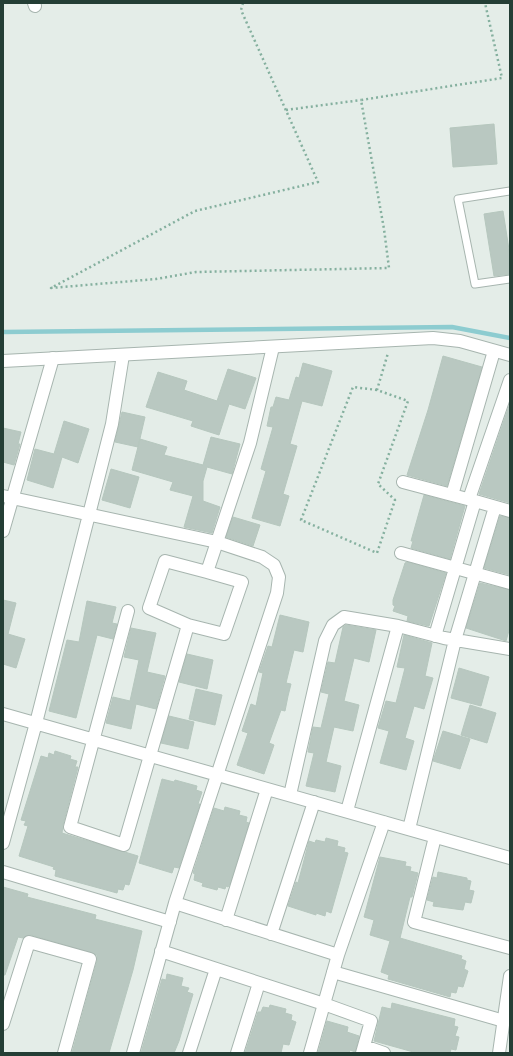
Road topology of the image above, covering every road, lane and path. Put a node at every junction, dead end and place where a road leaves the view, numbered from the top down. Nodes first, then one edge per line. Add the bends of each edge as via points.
1 (243, 3) edge
2 (485, 3) edge
3 (361, 100) junction
4 (286, 110) junction
5 (510, 191) edge
6 (510, 279) edge
7 (392, 341) junction
8 (273, 347) junction
9 (494, 350) junction
10 (123, 355) junction
11 (510, 355) edge
12 (53, 358) junction
13 (3, 361) edge
14 (510, 380) edge
15 (377, 390) junction
16 (403, 482) dead end
17 (452, 495) junction
18 (8, 498) edge
19 (472, 500) junction
20 (495, 507) junction
21 (510, 511) edge
22 (90, 515) junction
23 (3, 531) edge
24 (217, 542) junction
25 (401, 553) dead end
26 (455, 569) junction
27 (207, 572) junction
28 (474, 574) junction
29 (510, 583) edge
30 (128, 611) dead end
31 (188, 625) junction
32 (398, 626) junction
33 (435, 636) junction
34 (455, 640) junction
35 (510, 649) edge
36 (3, 714) edge
37 (36, 723) junction
38 (93, 739) junction
39 (150, 756) junction
40 (218, 775) junction
41 (267, 789) junction
42 (290, 795) junction
43 (314, 802) junction
44 (347, 811) junction
45 (384, 822) junction
46 (409, 829) junction
47 (435, 836) junction
48 (3, 843) edge
49 (510, 858) edge
50 (3, 872) edge
51 (175, 903) junction
52 (226, 920) junction
53 (170, 922) junction
54 (271, 934) junction
55 (510, 948) edge
56 (161, 952) junction
57 (338, 955) junction
58 (216, 969) junction
59 (333, 972) junction
60 (510, 976) edge
61 (259, 983) junction
62 (324, 1004) junction
63 (504, 1021) junction
64 (3, 1024) edge
65 (363, 1050) edge
66 (64, 1053) edge
67 (133, 1053) edge
68 (189, 1053) edge
69 (237, 1053) edge
70 (310, 1053) edge
71 (384, 1053) edge
72 (500, 1053) edge

1 - 4 path via 241,10
2 - 3 path via 502,78
3 - 4 path
3 - 4 path via 389,268 196,272 156,279 51,288 194,211 318,182
5 - 6 lane via 458,199 474,284
7 - 8 street
7 - 9 street via 433,338 460,341
7 - 15 path
8 - 10 street
8 - 24 street via 250,443
9 - 11 street
9 - 17 street
10 - 12 street
10 - 22 street via 112,424
12 - 13 street
12 - 18 street
14 - 19 street
15 - 15 path via 408,401 378,484 395,500 377,553 301,520 353,387
16 - 17 street
17 - 19 street
18 - 22 street
18 - 23 street
19 - 20 street
19 - 26 street
20 - 21 street
20 - 28 street
22 - 24 street
22 - 37 street
24 - 27 street
24 - 40 street via 262,557 274,565 279,577 277,593
25 - 26 street
26 - 28 street
26 - 33 street
27 - 31 street via 242,582 224,634
27 - 31 street via 165,561 149,608
28 - 29 street
28 - 34 street
30 - 38 street
31 - 39 street
32 - 33 street
32 - 42 street via 344,617 333,625 325,641
32 - 44 street
33 - 34 street
34 - 35 street
34 - 46 street
36 - 37 street
37 - 38 street
37 - 48 street
38 - 39 street
38 - 39 street via 70,827 124,845
39 - 40 street
40 - 41 street
40 - 51 street
41 - 42 street
41 - 52 street
42 - 43 street
43 - 44 street
43 - 54 street
44 - 45 street
45 - 46 street
45 - 57 street
46 - 47 street
47 - 49 street
47 - 55 street via 414,922
50 - 53 street
51 - 52 street
51 - 53 street
52 - 54 street
53 - 56 street
54 - 57 street
56 - 58 street
56 - 67 street
57 - 59 street
58 - 61 street
58 - 68 street
59 - 62 street
59 - 63 street
60 - 63 street
61 - 62 street
61 - 69 street
62 - 65 street via 371,1021
62 - 70 street
63 - 72 street
64 - 66 street via 29,942 90,959
65 - 71 street

